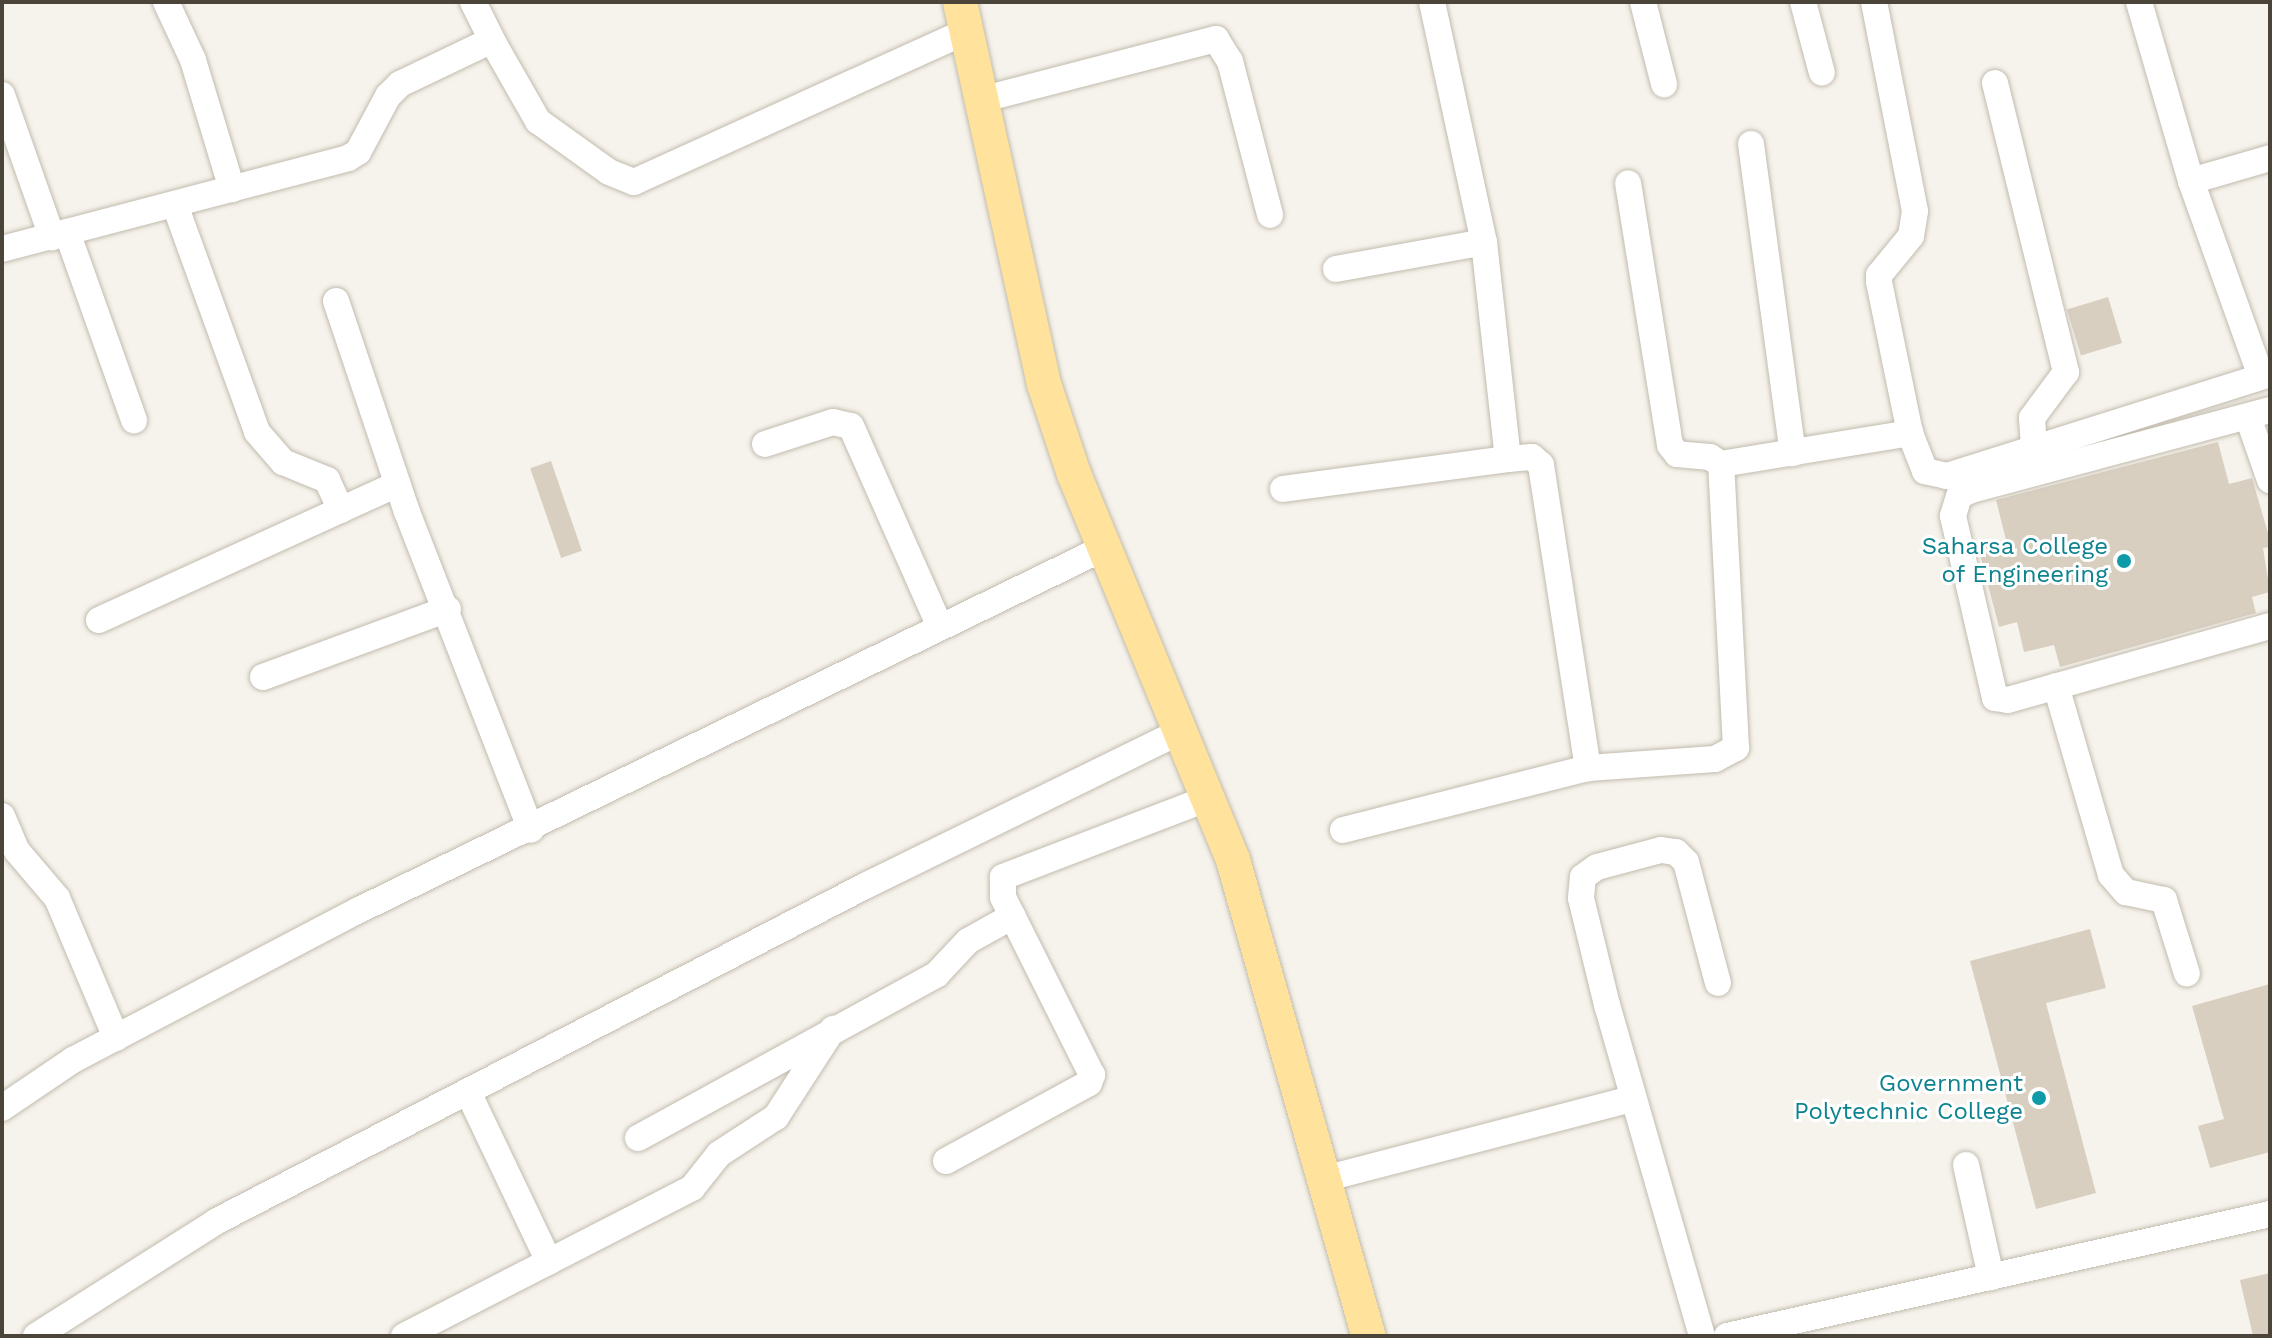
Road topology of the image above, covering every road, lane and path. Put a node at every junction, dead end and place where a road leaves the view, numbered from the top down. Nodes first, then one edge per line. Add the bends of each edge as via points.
1 (166, 2) edge
2 (473, 2) edge
3 (1432, 2) edge
4 (1643, 2) edge
5 (1803, 2) edge
6 (1874, 2) edge
7 (2139, 2) edge
8 (963, 17) edge
9 (494, 44) junction
10 (1822, 73) dead end
11 (1995, 83) dead end
12 (1664, 84) dead end
13 (2, 95) edge
14 (984, 99) junction
15 (1751, 144) dead end
16 (2270, 158) edge
17 (2191, 181) junction
18 (1628, 183) dead end
19 (232, 189) junction
20 (175, 205) junction
21 (1270, 215) dead end
22 (59, 234) junction
23 (1484, 242) junction
24 (2, 249) edge
25 (1336, 269) dead end
26 (336, 301) dead end
27 (2266, 375) edge
28 (2259, 414) edge
29 (134, 420) dead end
30 (1910, 433) junction
31 (765, 444) dead end
32 (2034, 449) junction
33 (1793, 453) junction
34 (1508, 459) junction
35 (1721, 464) junction
36 (2270, 480) edge
37 (397, 484) junction
38 (1283, 489) dead end
39 (341, 510) junction
40 (1106, 547) junction
41 (448, 609) junction
42 (99, 620) dead end
43 (2270, 626) edge
44 (940, 627) junction
45 (263, 677) dead end
46 (2056, 686) junction
47 (1183, 730) junction
48 (1588, 768) junction
49 (1209, 798) junction
50 (2, 816) edge
51 (531, 830) junction
52 (1343, 830) dead end
53 (1013, 916) junction
54 (2187, 974) dead end
55 (1718, 983) dead end
56 (833, 1029) junction
57 (116, 1038) junction
58 (468, 1092) junction
59 (6, 1098) edge
60 (1634, 1098) junction
61 (638, 1138) dead end
62 (946, 1161) dead end
63 (1966, 1165) dead end
64 (1324, 1179) junction
65 (2270, 1214) edge
66 (549, 1262) junction
67 (1991, 1277) junction
68 (36, 1336) edge
69 (404, 1336) edge
70 (1369, 1336) edge
71 (1702, 1336) edge
72 (1727, 1336) edge

1 - 19 street via 193,60
2 - 9 street
3 - 23 street
4 - 12 street
5 - 10 street
6 - 30 street via 1915,211 1911,236 1879,275
7 - 17 street
8 - 9 street via 634,182 609,172 538,121
8 - 14 main road
9 - 19 street via 472,46 400,84 358,152 348,158
11 - 32 street via 2066,372 2032,418
13 - 22 street
14 - 21 street via 1216,39 1230,61
14 - 40 main road via 1044,384
15 - 33 street
16 - 17 street
17 - 27 street
18 - 35 street via 1670,445 1677,454 1710,457
19 - 20 street
20 - 22 street
20 - 39 street via 257,432 283,462 327,480
22 - 24 street
22 - 29 street
23 - 25 street
23 - 34 street
26 - 37 street
27 - 32 street
28 - 36 street
28 - 46 street via 1959,496 1953,516 1989,688 1995,698 2008,700
30 - 32 street via 1925,471 1936,476
30 - 33 street
31 - 44 street via 833,422 851,426
33 - 35 street
34 - 38 street
34 - 48 street via 1532,457 1541,465
35 - 48 street via 1736,748 1715,759
37 - 39 street
37 - 41 street
39 - 42 street
40 - 44 street
40 - 47 main road
41 - 45 street
41 - 51 street
43 - 46 street
44 - 51 street
46 - 54 street via 2111,875 2126,892 2164,900
47 - 49 main road
47 - 58 street via 867,885
48 - 52 street
49 - 53 street via 1003,877 1000,884
49 - 64 main road via 1233,860
50 - 57 street via 17,851 57,898
51 - 57 street via 357,911
53 - 56 street via 968,941 937,974
53 - 62 street via 1092,1075 1089,1083
55 - 60 street via 1686,862 1676,852 1661,850 1583,877 1581,898
56 - 61 street
56 - 66 street via 776,1117 719,1154 700,1182
57 - 59 street
58 - 66 street
58 - 68 street via 217,1221
60 - 64 street
60 - 71 street
63 - 67 street
64 - 70 main road
65 - 67 street
66 - 69 street
67 - 72 street

